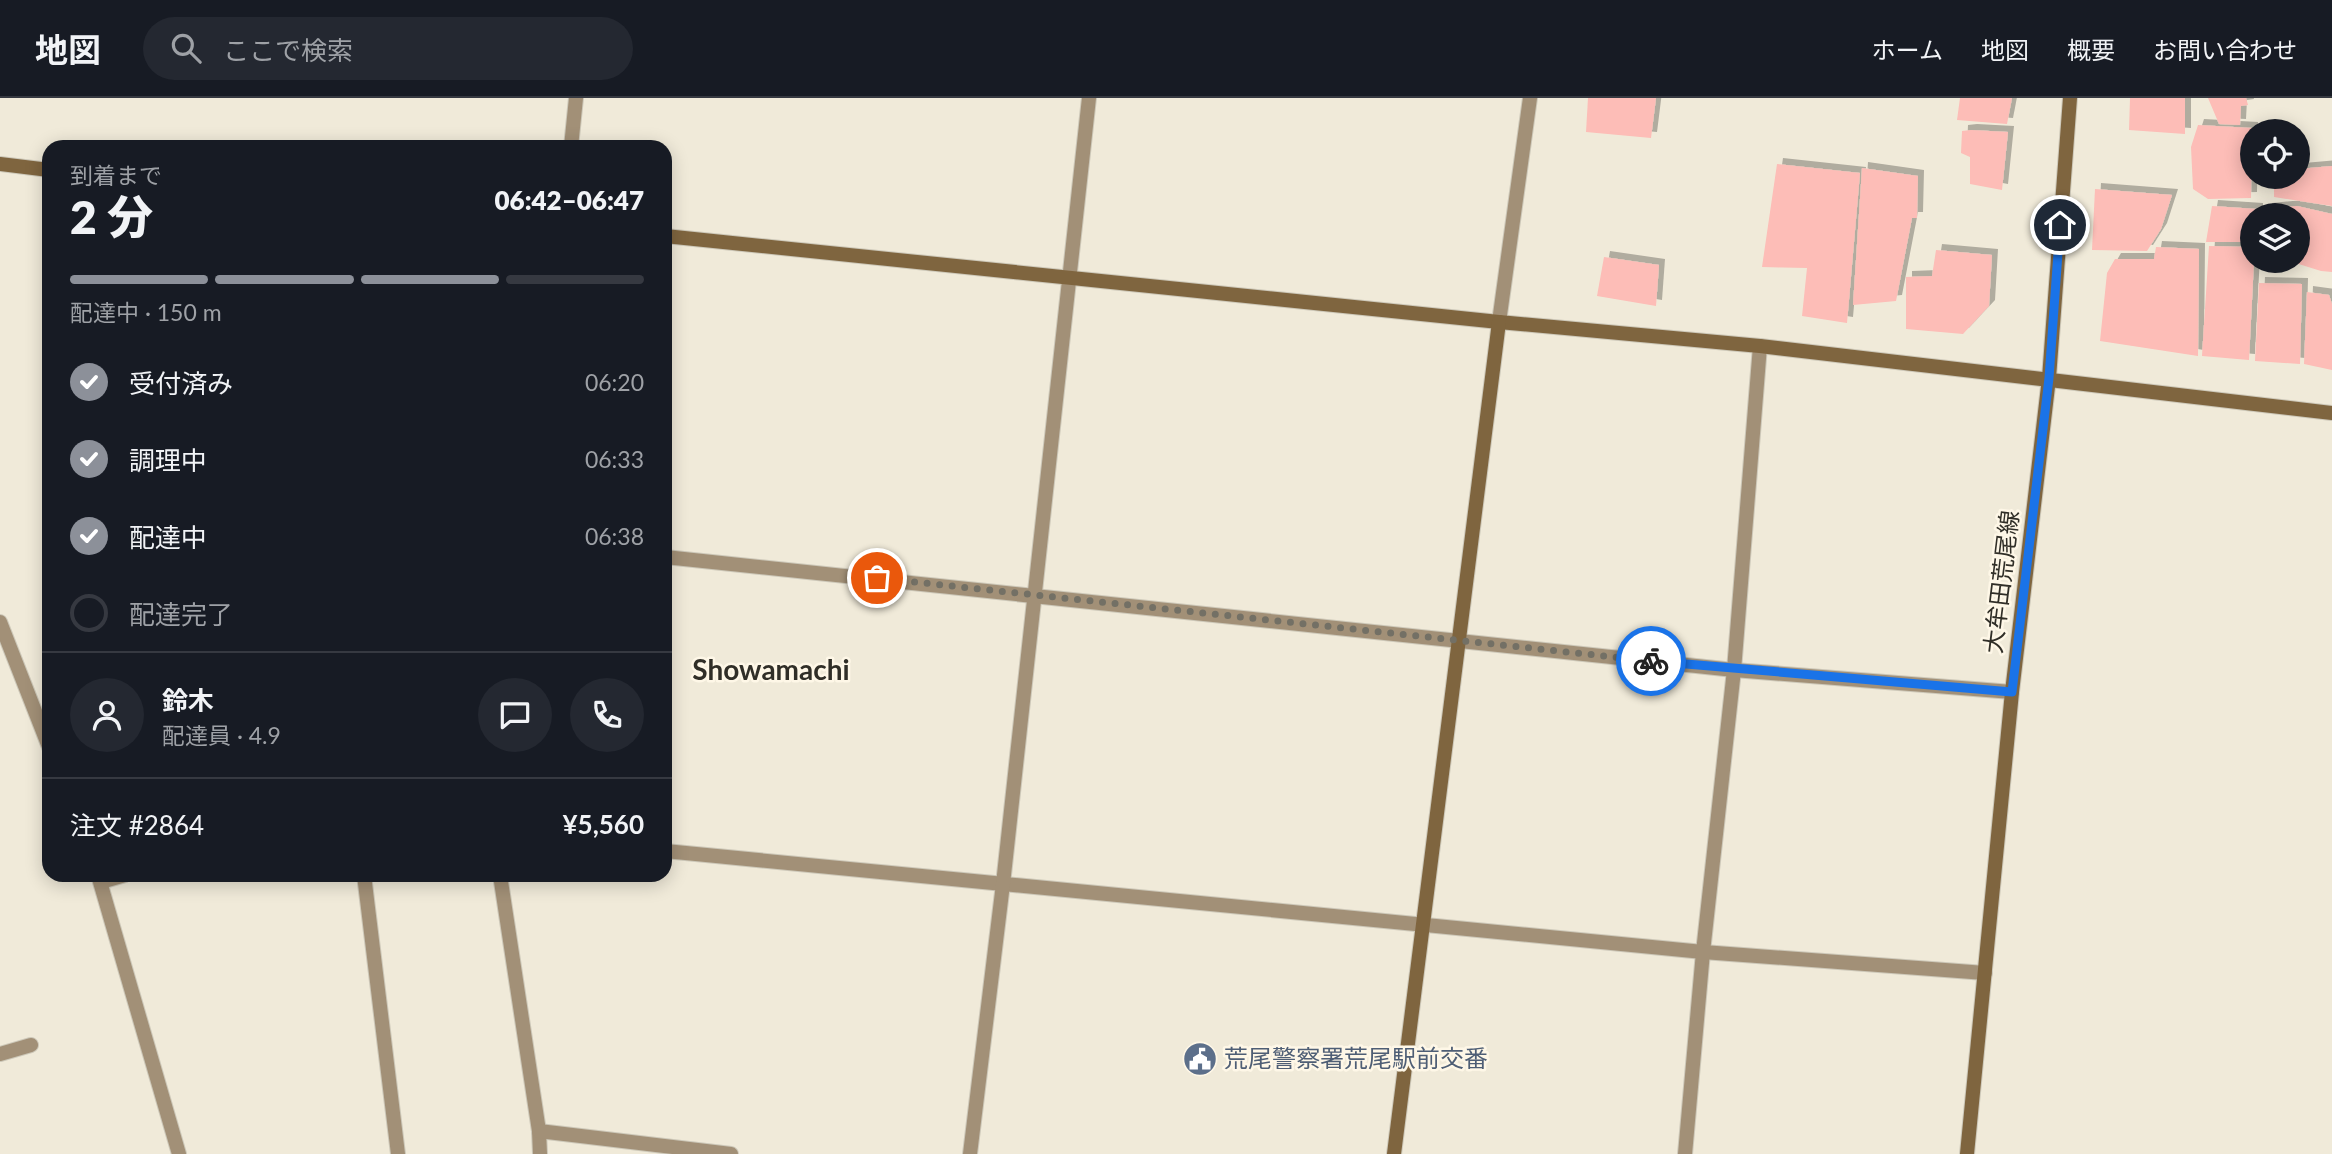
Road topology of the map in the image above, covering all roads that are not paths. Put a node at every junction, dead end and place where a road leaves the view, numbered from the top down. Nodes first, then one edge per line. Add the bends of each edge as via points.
1 (576, 98) edge
2 (1089, 98) edge
3 (1530, 98) edge
4 (2070, 98) edge
5 (572, 140) edge
6 (0, 164) edge
7 (42, 169) edge
8 (672, 237) edge
9 (1069, 279) junction
10 (1499, 322) junction
11 (1760, 346) junction
12 (2049, 378) junction
13 (2332, 413) edge
14 (672, 558) edge
15 (1035, 594) junction
16 (0, 622) edge
17 (1459, 641) junction
18 (1734, 670) junction
19 (2012, 692) junction
20 (42, 729) edge
21 (672, 851) edge
22 (100, 882) edge
23 (365, 882) edge
24 (501, 882) edge
25 (1003, 884) junction
26 (1425, 925) junction
27 (1703, 952) junction
28 (1985, 973) junction
29 (31, 1045) dead end
30 (0, 1054) edge
31 (540, 1131) junction
32 (179, 1154) edge
33 (398, 1154) edge
34 (540, 1154) edge
35 (731, 1154) edge
36 (970, 1154) edge
37 (1394, 1154) edge
38 (1685, 1154) edge
39 (1967, 1154) edge

1 - 5 street
2 - 9 street
3 - 10 street
4 - 12 street, 大牟田荒尾線
6 - 7 street
8 - 9 street
9 - 10 street
9 - 15 street
10 - 11 street
10 - 17 street
11 - 12 street
11 - 18 street
12 - 13 street
12 - 19 street, 大牟田荒尾線
14 - 15 street
15 - 17 street
15 - 25 street
16 - 20 street
17 - 18 street
17 - 26 street
18 - 19 street
18 - 27 street
19 - 28 street, 大牟田荒尾線
21 - 25 street
22 - 32 street
23 - 33 street
24 - 31 street
25 - 26 street
25 - 36 street
26 - 27 street
26 - 37 street
27 - 28 street
27 - 38 street
28 - 39 street, 大牟田荒尾線
29 - 30 street
31 - 34 street
31 - 35 street

